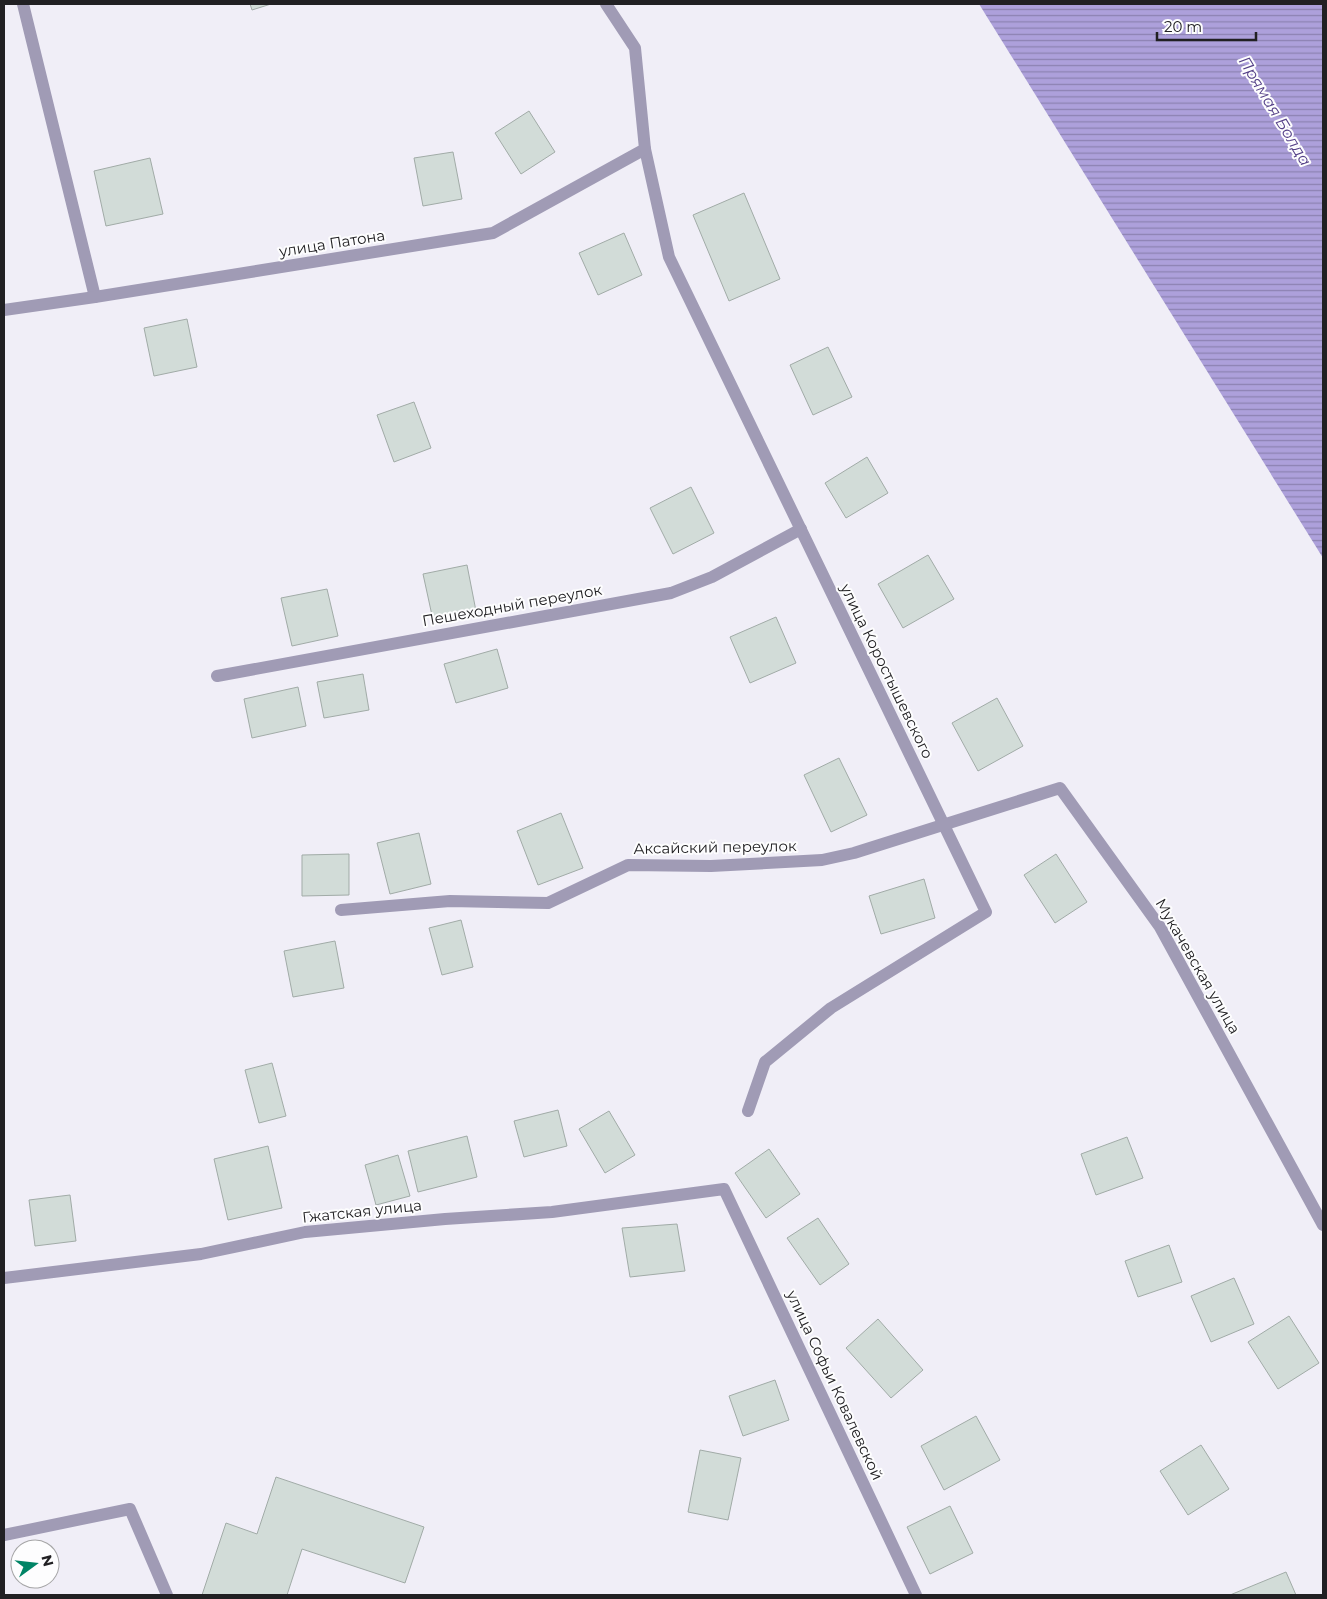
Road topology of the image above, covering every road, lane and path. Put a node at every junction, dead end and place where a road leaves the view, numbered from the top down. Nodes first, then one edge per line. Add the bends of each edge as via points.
1 (23, 4) edge
2 (606, 4) edge
3 (645, 149) junction
4 (95, 298) junction
5 (4, 310) edge
6 (800, 529) junction
7 (217, 676) dead end
8 (943, 824) junction
9 (341, 910) dead end
10 (748, 1110) dead end
11 (724, 1189) joint
12 (1323, 1225) edge
13 (4, 1278) edge
14 (4, 1535) edge
15 (167, 1595) edge
16 (916, 1595) edge

1 - 4 street
2 - 3 street, улица Коростышевского via 635,48
3 - 4 street, улица Патона via 493,233
3 - 6 street, улица Коростышевского via 669,257
4 - 5 street, улица Патона
6 - 7 street, Пешеходный переулок via 712,577 671,593
6 - 8 street, улица Коростышевского
8 - 9 street, Аксайский переулок via 822,860 711,866 628,865 548,903 450,901
8 - 10 street, улица Коростышевского via 986,912 831,1008 765,1062
8 - 12 street, Мукачевская улица via 1060,788 1160,927
11 - 13 street, Гжатская улица via 552,1212 305,1232 201,1254
11 - 16 street, улица Софьи Ковалевской
14 - 15 street via 130,1509

